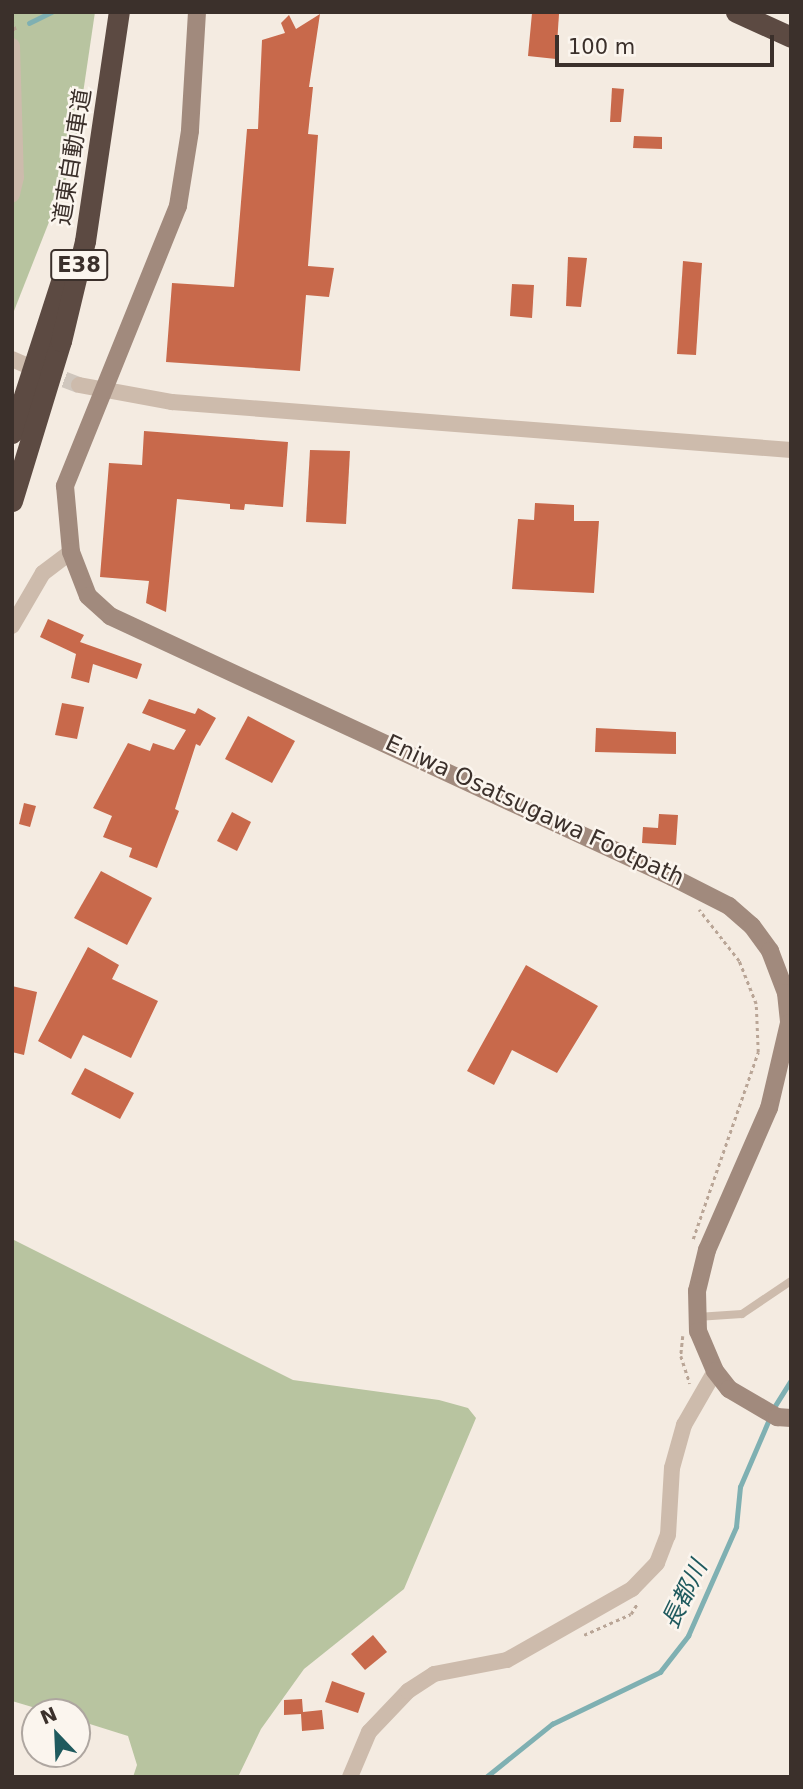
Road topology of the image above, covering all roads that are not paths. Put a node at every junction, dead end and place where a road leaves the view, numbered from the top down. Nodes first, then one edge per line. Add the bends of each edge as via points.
1 (197, 12) edge
2 (736, 12) edge
3 (119, 17) edge
4 (791, 37) edge
5 (12, 46) edge
6 (12, 195) edge
7 (79, 385) tunnel mouth
8 (101, 392) junction
9 (12, 433) edge
10 (791, 450) edge
11 (12, 501) edge
12 (71, 552) junction
13 (12, 626) edge
14 (791, 1281) edge
15 (690, 1323) junction
16 (715, 1371) junction
17 (784, 1418) edge
18 (350, 1777) edge

1 - 8 street via 190,131 178,206
2 - 4 highway
3 - 9 highway, 道東自動車道 / E38 via 72,242
3 - 11 highway, 道東自動車道 / E38 via 85,241 61,341
5 - 6 street via 16,177
7 - 8 street
8 - 10 street via 172,402
8 - 12 street via 65,486
12 - 13 street via 43,573
12 - 15 street via 88,596 110,617 672,877 729,906 752,926 770,951 786,993 789,1023 769,1108 707,1250
14 - 15 lane via 742,1314
15 - 16 street
16 - 17 street via 749,1404
16 - 18 street via 684,1425 672,1468 668,1535 657,1563 632,1589 507,1660 434,1674 408,1691 369,1732

